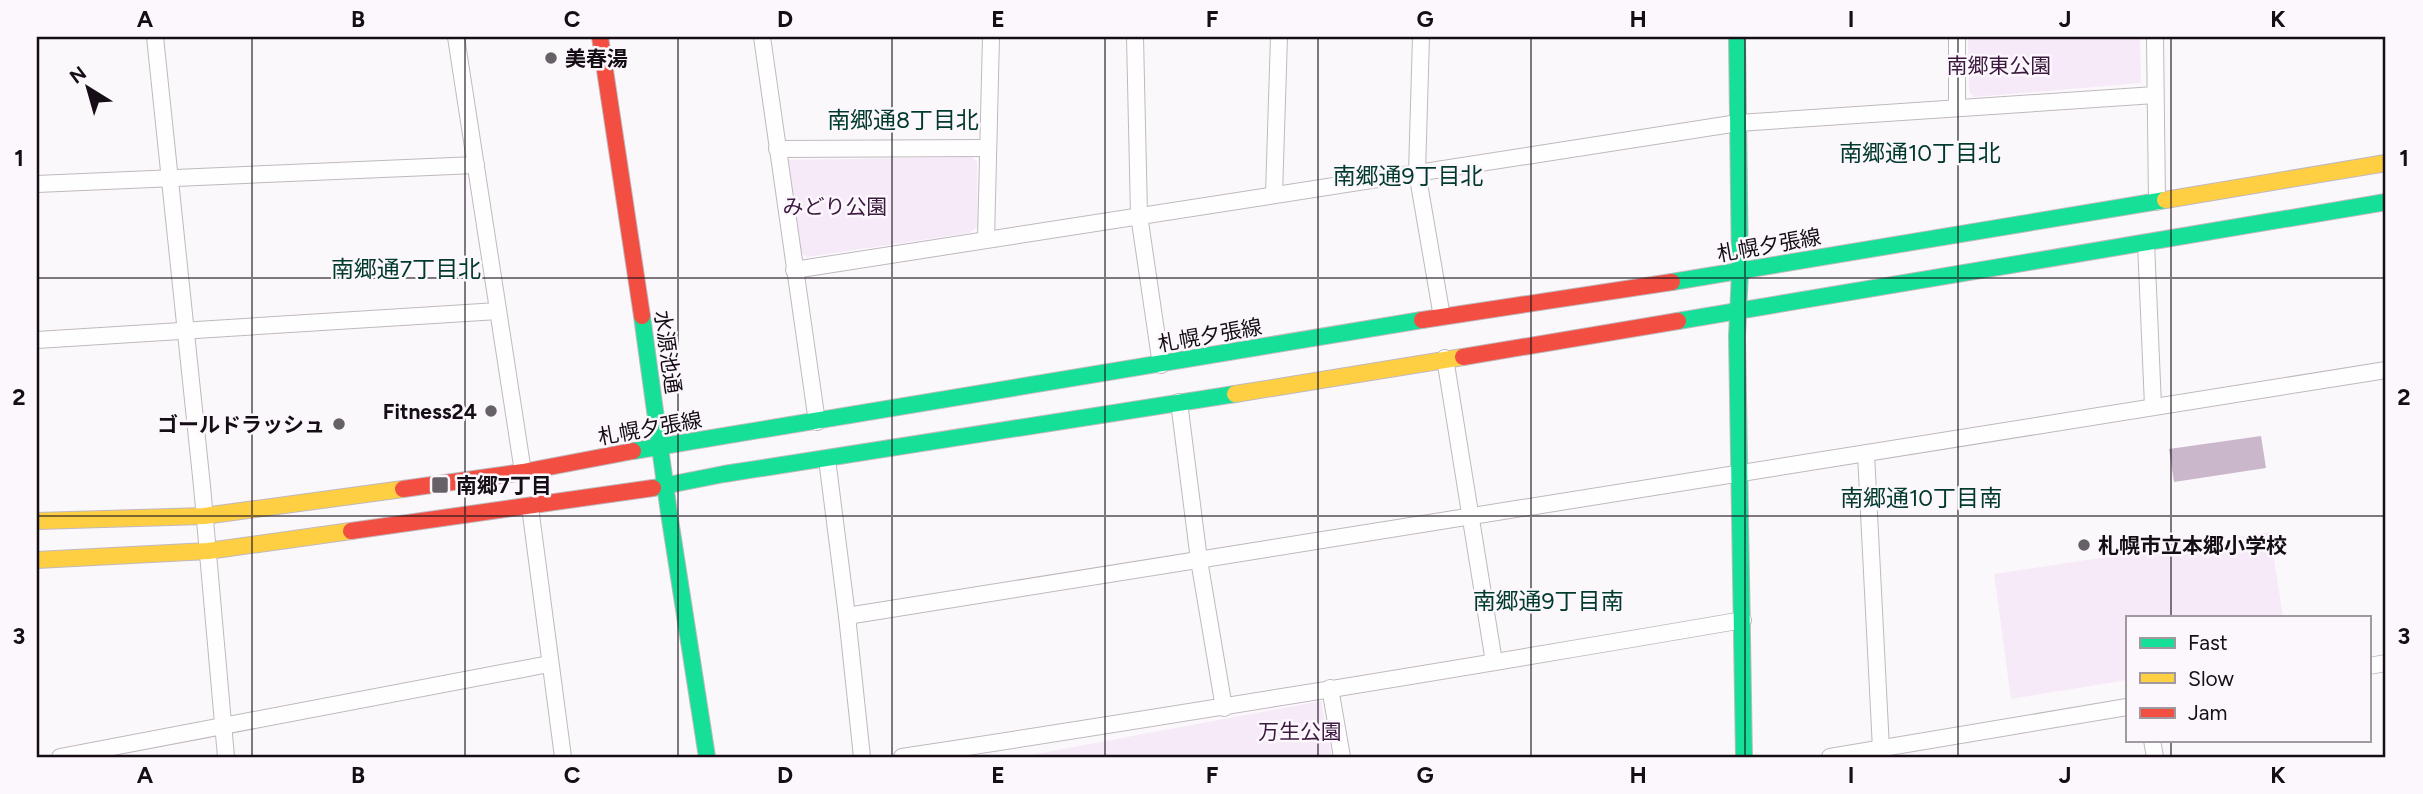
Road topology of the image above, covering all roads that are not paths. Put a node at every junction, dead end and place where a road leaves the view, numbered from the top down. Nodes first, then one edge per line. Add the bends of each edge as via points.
1 (155, 37) edge
2 (456, 37) edge
3 (600, 37) edge
4 (762, 37) edge
5 (991, 37) edge
6 (1135, 37) edge
7 (1279, 37) edge
8 (1421, 37) edge
9 (1738, 37) edge
10 (1957, 37) edge
11 (2155, 37) edge
12 (2155, 95) junction
13 (1957, 108) junction
14 (1738, 123) junction
15 (988, 148) junction
16 (777, 149) junction
17 (2386, 163) edge
18 (476, 165) junction
19 (1417, 172) junction
20 (170, 177) junction
21 (37, 184) edge
22 (1274, 194) junction
23 (2157, 202) junction
24 (2386, 202) edge
25 (1139, 215) junction
26 (986, 239) junction
27 (2146, 243) junction
28 (794, 270) junction
29 (1740, 272) junction
30 (498, 311) junction
31 (1738, 311) junction
32 (1442, 317) junction
33 (185, 332) junction
34 (37, 340) edge
35 (1445, 358) junction
36 (1161, 365) junction
37 (2386, 370) edge
38 (1179, 402) junction
39 (2153, 406) junction
40 (817, 422) junction
41 (661, 446) junction
42 (1866, 454) junction
43 (827, 459) junction
44 (523, 472) junction
45 (1740, 475) junction
46 (665, 484) junction
47 (530, 507) junction
48 (204, 516) junction
49 (1471, 517) junction
50 (37, 521) edge
51 (208, 551) junction
52 (37, 560) edge
53 (1199, 560) junction
54 (847, 616) junction
55 (1743, 620) junction
56 (1494, 662) junction
57 (549, 664) junction
58 (1330, 688) junction
59 (2126, 707) edge
60 (1224, 708) junction
61 (223, 725) junction
62 (1881, 748) junction
63 (60, 757) edge
64 (226, 757) edge
65 (563, 757) edge
66 (707, 757) edge
67 (862, 757) edge
68 (902, 757) edge
69 (1342, 757) edge
70 (1744, 757) edge
71 (1829, 757) edge

1 - 20 street
2 - 18 street
3 - 41 main road, 水源池通
4 - 16 street
5 - 15 street
6 - 25 street
7 - 22 street
8 - 19 street
9 - 14 main road
10 - 13 street
11 - 12 street
12 - 13 street
12 - 23 street
13 - 14 street
14 - 19 street
14 - 29 main road
15 - 16 street
15 - 26 street
16 - 28 street
17 - 23 main road, 札幌夕張線
18 - 20 street
18 - 30 street
19 - 22 street
19 - 32 street
20 - 21 street
20 - 33 street
22 - 25 street
23 - 29 main road, 札幌夕張線
24 - 27 main road
25 - 26 street
25 - 36 street
26 - 28 street
27 - 31 main road
27 - 39 street
28 - 40 street
29 - 31 main road
29 - 32 main road, 札幌夕張線
30 - 33 street
30 - 44 street
31 - 35 main road
31 - 45 main road
32 - 36 main road, 札幌夕張線
33 - 34 street
33 - 48 street
35 - 38 main road
35 - 49 street
36 - 40 main road, 札幌夕張線
37 - 39 street
38 - 43 main road
38 - 53 street
39 - 42 street
40 - 41 main road, 札幌夕張線
41 - 44 main road, 札幌夕張線
41 - 46 main road, 水源池通
42 - 45 street
42 - 62 street
43 - 46 main road
43 - 54 street
44 - 48 main road, 札幌夕張線
45 - 49 street
45 - 55 main road
46 - 47 main road
46 - 66 main road, 水源池通
47 - 51 main road
47 - 57 street
48 - 50 main road, 札幌夕張線
48 - 51 street
49 - 53 street
49 - 56 street
51 - 52 main road
51 - 61 street
53 - 54 street
53 - 60 street
54 - 67 street
55 - 56 street
55 - 70 main road
56 - 58 street
57 - 61 street
57 - 65 street
58 - 60 street
58 - 69 street
59 - 62 street
60 - 68 street
61 - 63 street
61 - 64 street
62 - 71 street

